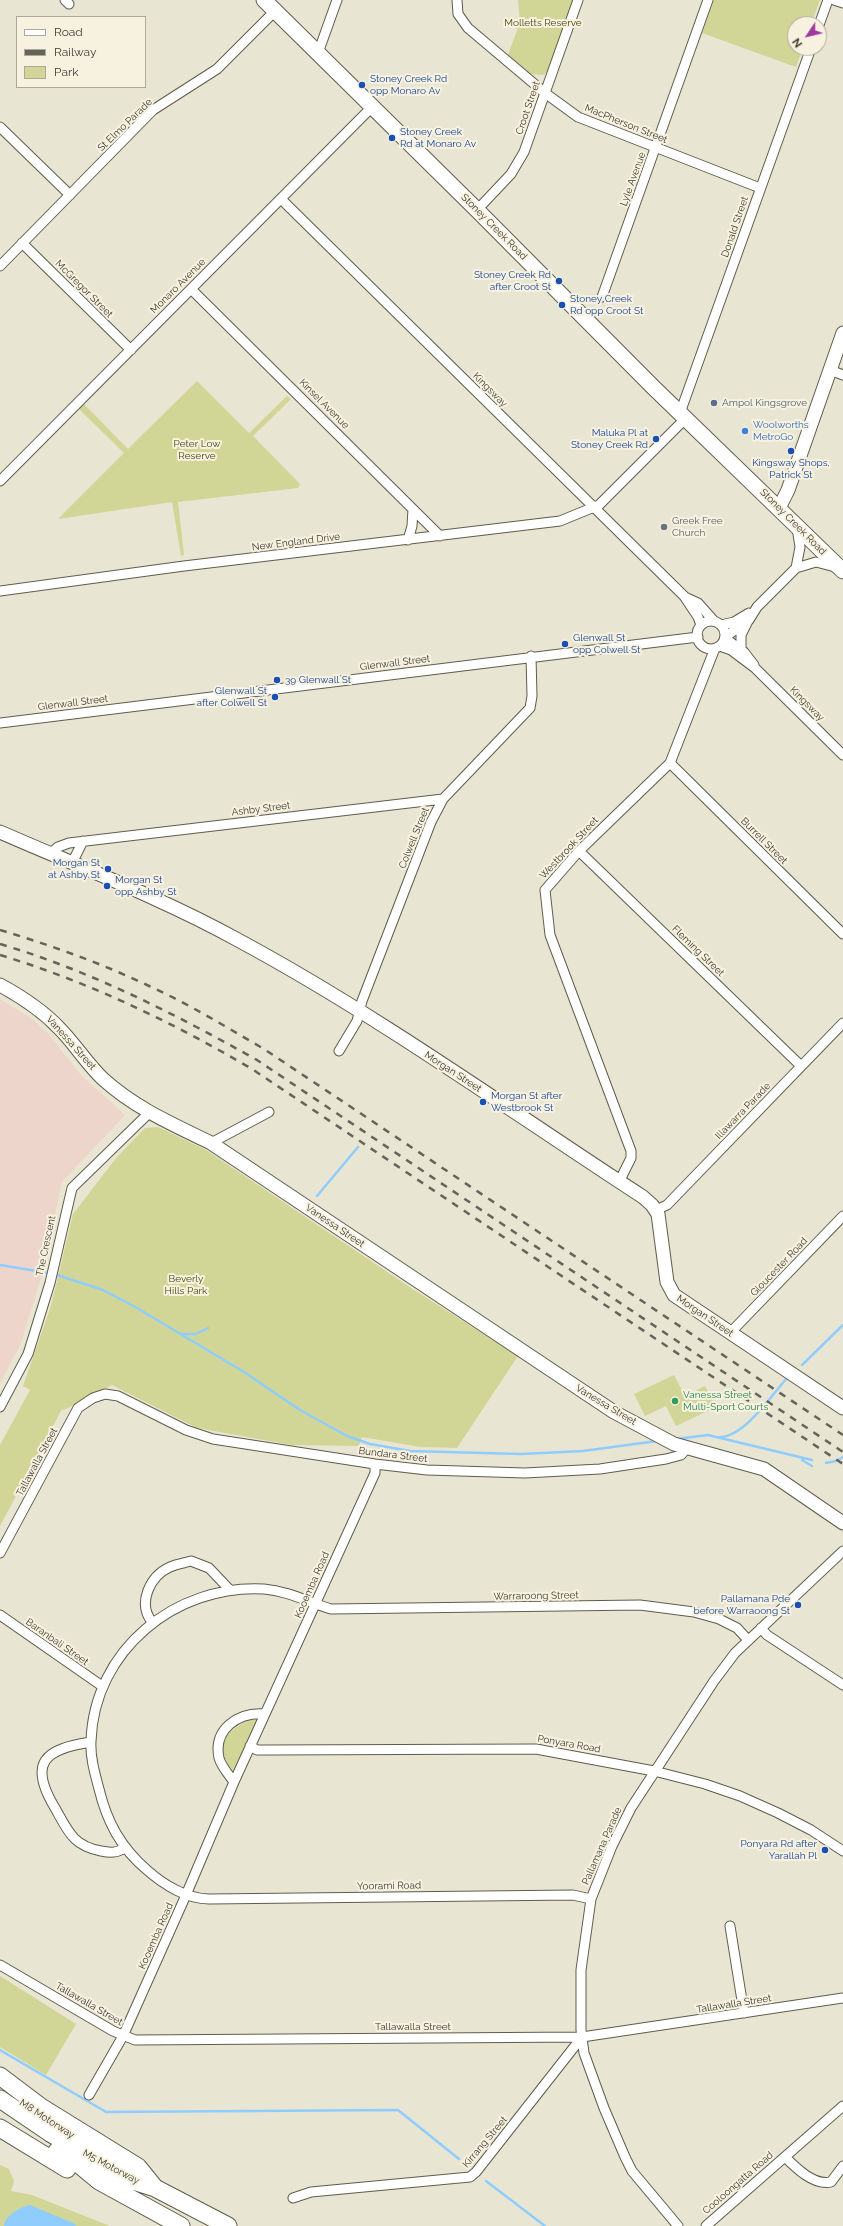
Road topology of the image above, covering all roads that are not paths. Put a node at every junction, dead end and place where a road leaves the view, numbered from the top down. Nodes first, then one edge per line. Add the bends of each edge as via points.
1 (264, 0) edge
2 (337, 0) edge
3 (457, 0) edge
4 (578, 0) edge
5 (708, 0) edge
6 (828, 0) edge
7 (834, 0) edge
8 (843, 3) edge
9 (275, 11) junction
10 (822, 16) edge
11 (318, 53) junction
12 (808, 56) edge
13 (545, 93) junction
14 (372, 107) junction
15 (0, 127) edge
16 (656, 148) junction
17 (760, 188) junction
18 (70, 195) junction
19 (281, 199) junction
20 (477, 210) junction
21 (22, 243) junction
22 (0, 266) edge
23 (191, 289) junction
24 (602, 297) dead end
25 (843, 333) edge
26 (130, 350) junction
27 (830, 370) junction
28 (843, 375) edge
29 (683, 416) junction
30 (0, 482) edge
31 (593, 508) junction
32 (779, 508) junction
33 (413, 509) junction
34 (795, 524) junction
35 (440, 536) junction
36 (408, 540) junction
37 (796, 568) junction
38 (842, 570) edge
39 (0, 591) edge
40 (684, 596) junction
41 (757, 607) junction
42 (749, 620) junction
43 (717, 623) junction
44 (701, 625) junction
45 (698, 637) junction
46 (718, 643) junction
47 (741, 649) junction
48 (531, 656) junction
49 (755, 668) junction
50 (0, 723) edge
51 (843, 755) edge
52 (670, 763) junction
53 (443, 799) junction
54 (0, 832) edge
55 (83, 842) junction
56 (579, 851) junction
57 (50, 854) junction
58 (72, 864) junction
59 (843, 934) edge
60 (0, 985) edge
61 (360, 1010) junction
62 (843, 1023) edge
63 (340, 1051) dead end
64 (801, 1066) junction
65 (269, 1112) dead end
66 (149, 1113) junction
67 (211, 1143) junction
68 (619, 1182) junction
69 (656, 1210) junction
70 (843, 1216) edge
71 (730, 1333) junction
72 (105, 1394) joint
73 (0, 1407) edge
74 (843, 1408) edge
75 (687, 1448) junction
76 (375, 1464) junction
77 (843, 1523) edge
78 (843, 1551) edge
79 (0, 1553) edge
80 (230, 1590) junction
81 (316, 1604) junction
82 (0, 1615) edge
83 (152, 1622) junction
84 (761, 1628) junction
85 (748, 1640) junction
86 (102, 1686) junction
87 (843, 1686) edge
88 (265, 1714) junction
89 (90, 1742) junction
90 (250, 1746) junction
91 (654, 1771) junction
92 (234, 1782) junction
93 (125, 1848) junction
94 (843, 1851) edge
95 (186, 1895) junction
96 (591, 1899) junction
97 (730, 1926) dead end
98 (0, 1965) edge
99 (843, 1998) edge
100 (744, 2013) junction
101 (123, 2036) junction
102 (582, 2037) junction
103 (0, 2076) edge
104 (0, 2087) edge
105 (89, 2095) dead end
106 (0, 2099) edge
107 (843, 2107) edge
108 (0, 2113) edge
109 (0, 2128) edge
110 (0, 2137) edge
111 (785, 2157) junction
112 (843, 2166) edge
113 (99, 2181) junction
114 (155, 2188) junction
115 (293, 2198) dead end
116 (181, 2226) edge
117 (228, 2226) edge
118 (678, 2226) edge
119 (706, 2226) edge

1 - 9 main road, Stoney Creek Road
2 - 11 street
3 - 13 street, MacPherson Street via 458,14 468,28
4 - 13 street, Croot Street
5 - 16 street, Lyle Avenue
6 - 10 street
7 - 8 street
9 - 11 main road, Stoney Creek Road
9 - 18 street, St Elmo Parade via 217,69 153,110
11 - 14 main road, Stoney Creek Road
12 - 17 street, Donald Street
13 - 16 street, MacPherson Street via 578,117
13 - 20 street, Croot Street via 519,163
14 - 19 street, Monaro Avenue
14 - 20 main road, Stoney Creek Road
15 - 18 street
16 - 17 street, MacPherson Street
16 - 24 street, Lyle Avenue
17 - 29 street, Donald Street
18 - 21 street, St Elmo Parade
19 - 23 street, Monaro Avenue
19 - 31 street, Kingsway
20 - 29 main road, Stoney Creek Road
21 - 22 street, St Elmo Parade
21 - 26 street, McGregor Street
23 - 26 street, Monaro Avenue
23 - 33 street, Kinsel Avenue
25 - 27 street
26 - 30 street, Monaro Avenue
27 - 28 street
27 - 32 street via 788,490
29 - 31 street, New England Drive via 604,500
29 - 32 main road, Stoney Creek Road
31 - 35 street, New England Drive via 573,517 546,524
31 - 40 street, Kingsway
32 - 34 main road, Stoney Creek Road
33 - 35 street, Kinsel Avenue
33 - 36 street
34 - 37 street via 800,547
34 - 38 main road, Stoney Creek Road
35 - 36 street, New England Drive
36 - 39 street, New England Drive
37 - 38 street via 821,562
37 - 41 street
40 - 43 street, Kingsway via 698,603
40 - 44 street, Kingsway
41 - 42 street
41 - 43 street via 734,622
42 - 46 street
42 - 47 street via 742,632
43 - 44 street via 710,621
43 - 46 street, Kingsway via 724,630
44 - 45 street
45 - 46 street
45 - 48 street, Glenwall Street
46 - 47 street, Kingsway
46 - 49 street, Kingsway
46 - 52 street, Westbrook Street via 708,653 708,665
47 - 49 street, Kingsway
48 - 50 street, Glenwall Street
48 - 53 street, Colwell Street via 530,708
49 - 51 street, Kingsway
52 - 56 street, Westbrook Street
52 - 59 street, Burrell Street
53 - 55 street, Ashby Street
53 - 61 street, Colwell Street via 431,822
54 - 57 street, Morgan Street
55 - 57 street, Ashby Street via 63,845
55 - 58 street
56 - 64 street, Fleming Street
56 - 68 street, Westbrook Street via 545,890 550,935 631,1151 631,1158
57 - 58 street, Morgan Street
58 - 61 street, Morgan Street via 223,932
60 - 66 street, Vanessa Street via 40,1010 102,1078
61 - 63 street, Colwell Street via 357,1021
61 - 68 street, Morgan Street
62 - 64 street, Illawarra Parade
64 - 69 street, Illawarra Parade via 667,1205
65 - 67 street
66 - 67 street, Vanessa Street
66 - 73 street, The Crescent via 72,1188 55,1262 28,1354
67 - 75 street, Vanessa Street via 600,1402 674,1444
68 - 69 street, Morgan Street via 643,1197
69 - 71 street, Morgan Street via 670,1289 684,1303
70 - 71 street, Gloucester Road
71 - 74 street, Morgan Street
72 - 76 street, Bundara Street via 118,1396 186,1430 213,1439
72 - 79 street, Tallawalla Street via 78,1408
75 - 76 street, Bundara Street via 681,1454 666,1459 592,1469 525,1473 427,1470
75 - 77 street, Vanessa Street via 764,1470
76 - 81 street, Kooemba Road via 375,1472
78 - 84 street, Pallamana Parade
80 - 81 street, Warraroong Street via 266,1589
80 - 83 street, Warraroong Street via 192,1600
80 - 83 street via 209,1568 191,1561 169,1567 151,1582 145,1602 147,1615
81 - 85 street, Warraroong Street via 331,1609 640,1606 694,1612 719,1619 737,1628
81 - 88 street, Kooemba Road
82 - 86 street, Baranbali Street
83 - 86 street, Warraroong Street via 122,1654
84 - 85 street, Pallamana Parade
84 - 87 street
85 - 91 street, Pallamana Parade via 714,1681
86 - 89 street, Yoorami Road
88 - 90 street, Kooemba Road
88 - 92 street via 254,1713 238,1718 224,1729 218,1742 219,1760
89 - 93 street, Yoorami Road via 104,1809
89 - 93 street via 65,1747 51,1755 44,1764 41,1777 45,1791 72,1838 81,1845 117,1853
90 - 91 street, Ponyara Road via 257,1750 536,1748
90 - 92 street, Kooemba Road
91 - 94 street, Ponyara Road via 740,1796 811,1830
91 - 96 street, Pallamana Parade via 612,1846
92 - 95 street, Kooemba Road
93 - 95 street, Yoorami Road via 156,1878
95 - 96 street, Yoorami Road via 204,1899 573,1895
95 - 101 street, Kooemba Road
96 - 102 street, Pallamana Parade via 581,1970
97 - 100 street
98 - 101 street, Tallawalla Street
99 - 100 street, Tallawalla Street
100 - 102 street, Tallawalla Street
101 - 102 street, Tallawalla Street via 136,2040
101 - 105 street, Kooemba Road
102 - 115 street, Kirrang Street via 470,2177 311,2192
102 - 118 street, Pallamana Parade via 584,2053 604,2108 632,2171
103 - 114 highway via 41,2107 138,2167
104 - 114 highway, M8 Motorway via 36,2114 136,2172
106 - 114 highway, M5 Motorway via 92,2158 133,2181
107 - 111 street, Cooloongatta Road
108 - 113 highway, M5 Motorway via 76,2162
109 - 113 highway via 71,2171
110 - 113 highway via 68,2176
111 - 112 street, Cooloongatta Road via 818,2182 831,2182
111 - 119 street, Cooloongatta Road
113 - 116 highway, M5 Motorway
114 - 117 highway, M5 Motorway

